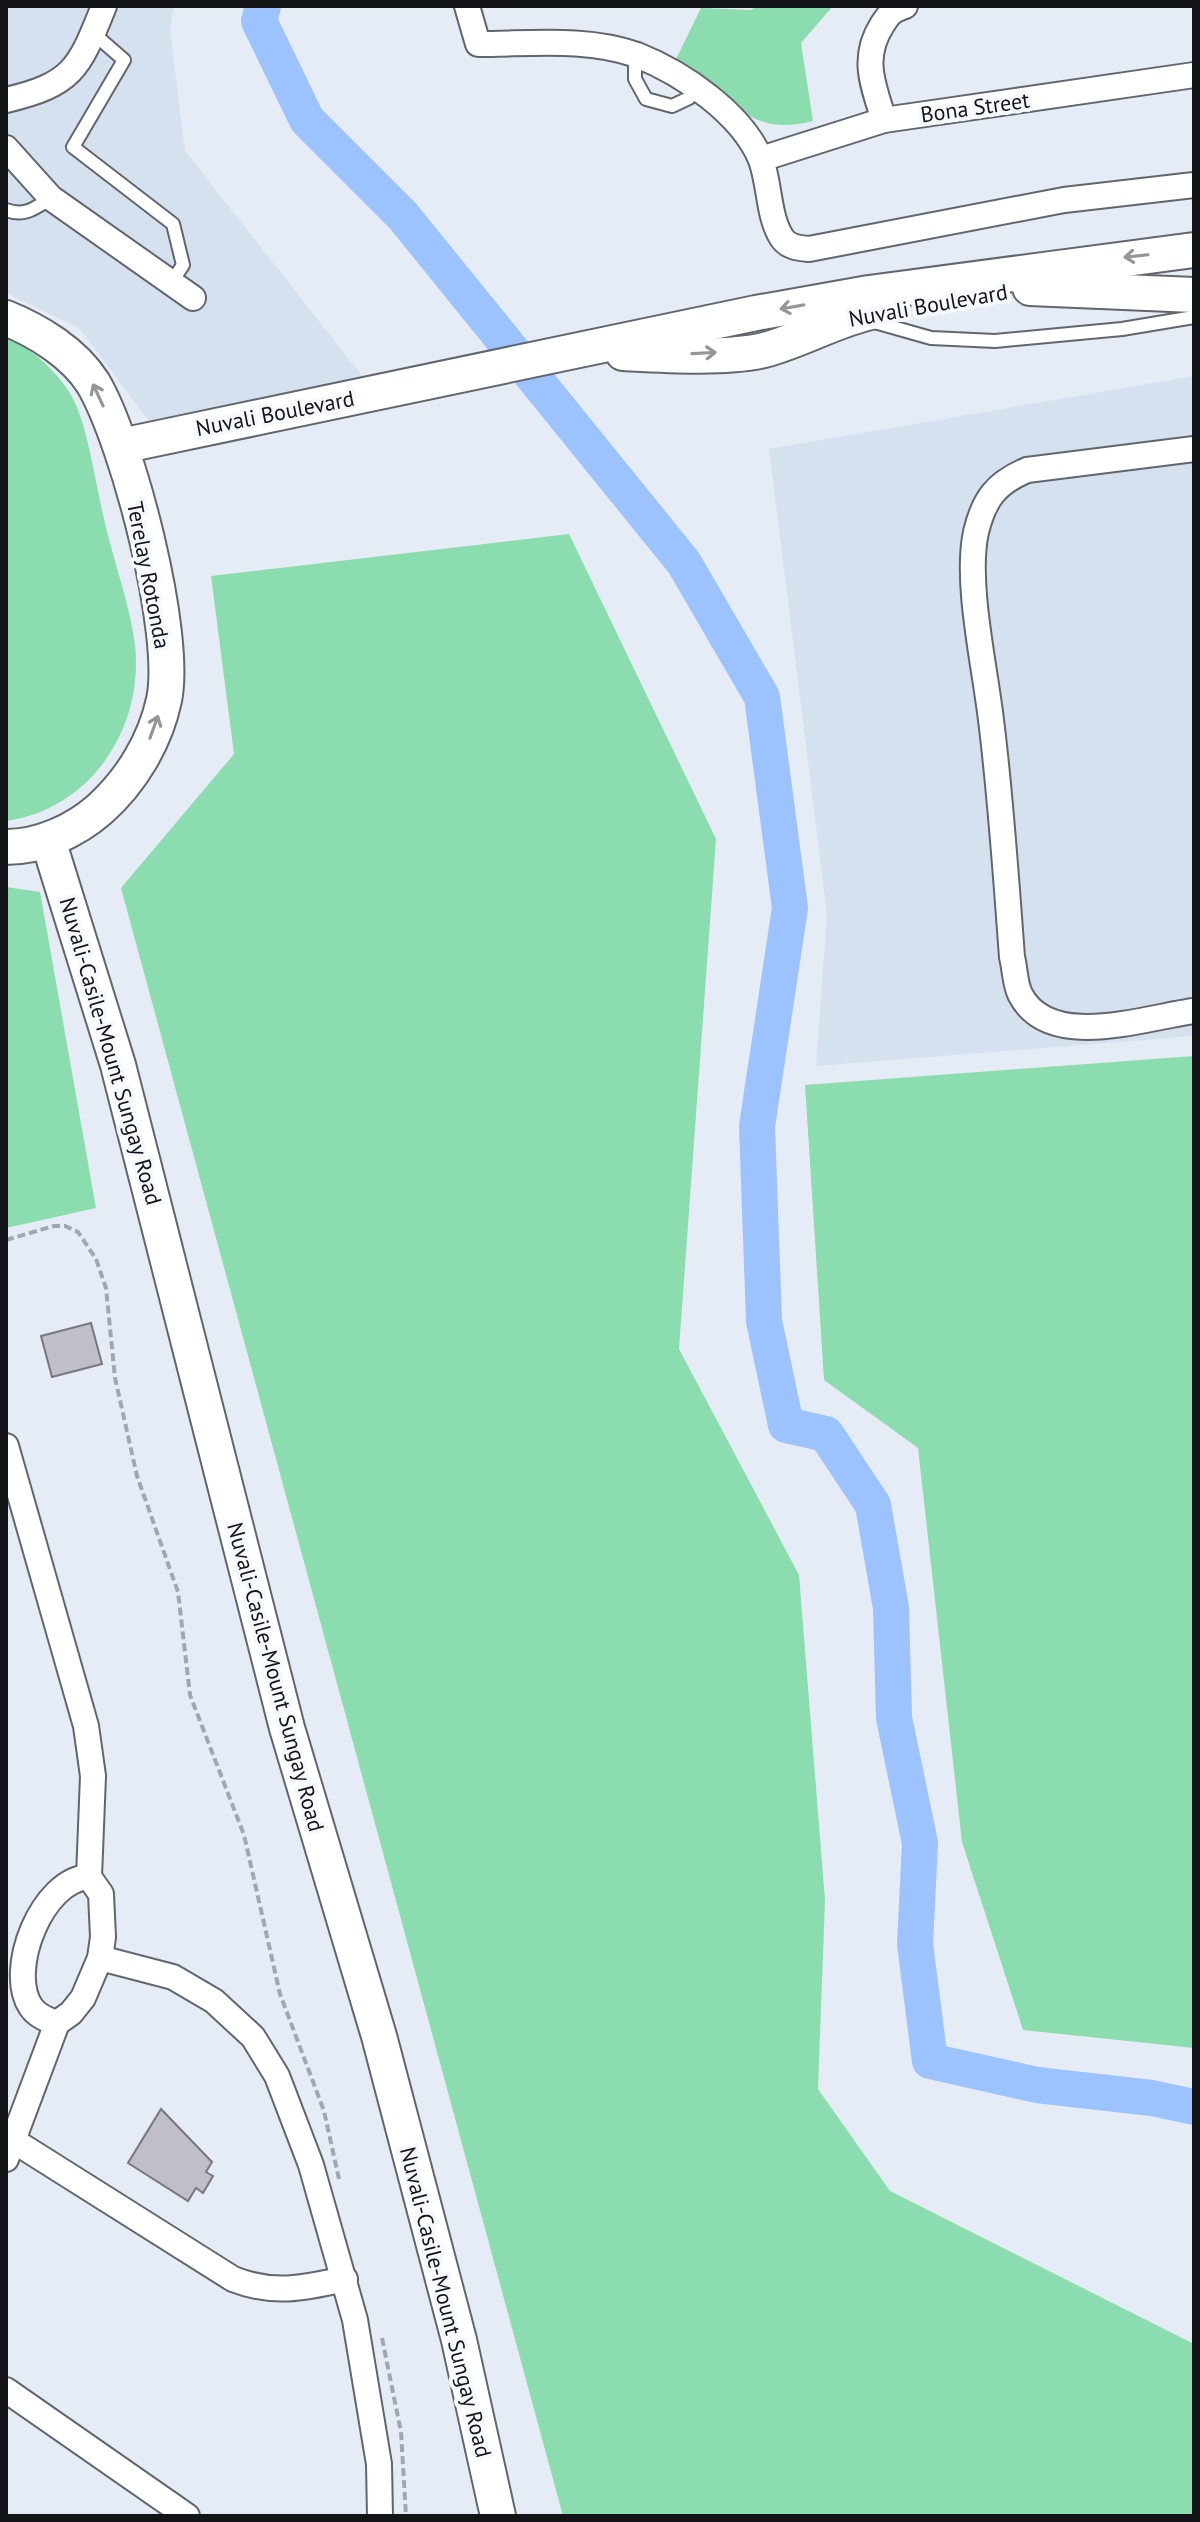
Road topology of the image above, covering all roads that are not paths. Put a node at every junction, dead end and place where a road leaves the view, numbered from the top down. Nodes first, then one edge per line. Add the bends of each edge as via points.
1 (104, 6) edge
2 (467, 6) edge
3 (905, 6) edge
4 (93, 33) junction
5 (635, 55) junction
6 (1194, 75) edge
7 (695, 89) junction
8 (6, 100) edge
9 (884, 120) junction
10 (6, 148) edge
11 (761, 159) junction
12 (1194, 185) edge
13 (51, 198) junction
14 (6, 210) edge
15 (1194, 250) edge
16 (1081, 276) junction
17 (171, 283) junction
18 (1194, 295) edge
19 (193, 298) dead end
20 (853, 315) junction
21 (1194, 317) edge
22 (6, 318) edge
23 (558, 354) junction
24 (121, 446) junction
25 (1194, 449) edge
26 (48, 840) junction
27 (6, 847) edge
28 (1194, 1011) edge
29 (6, 1446) edge
30 (89, 1877) junction
31 (100, 1958) junction
32 (57, 2023) junction
33 (10, 2150) edge
34 (345, 2279) junction
35 (6, 2390) edge
36 (187, 2516) edge
37 (380, 2516) edge
38 (498, 2516) edge

1 - 4 street
2 - 5 street via 478,44 582,43
3 - 9 street via 891,10 872,41 868,69
4 - 8 street via 79,65 46,90
4 - 17 lane via 124,60 73,147 173,224 183,265
5 - 7 street
5 - 7 lane via 635,79 646,99 672,106
6 - 9 street, Bona Street
7 - 11 street via 740,129
9 - 11 street, Bona Street
10 - 13 street
11 - 12 street via 782,238 794,248 809,249 1064,200
13 - 14 lane via 30,212
13 - 17 street
15 -> 16 main road, Nuvali Boulevard
16 - 18 main road, Nuvali Boulevard
16 - 20 main road, Nuvali Boulevard
16 -> 23 main road, Nuvali Boulevard via 855,296
17 - 19 street
20 - 21 lane via 931,338 995,341
23 -> 20 main road, Nuvali Boulevard via 764,350
24 -> 22 main road, Terelay Rotonda via 92,381 53,342
23 - 24 main road, Nuvali Boulevard
26 -> 24 main road, Terelay Rotonda via 89,818 116,794 142,759 164,700 167,647
25 - 28 street via 1027,470 1002,480 987,499 976,534 974,581 1019,993 1045,1018 1072,1027
26 - 27 main road, Terelay Rotonda
26 - 38 main road, Nuvali-Casile-Mount Sungay Road via 114,1051 287,1728 379,2036 459,2340
29 - 30 street via 86,1726 93,1776
30 - 31 street via 103,1904
30 - 32 street via 69,1880 46,1902 27,1950 25,1994 43,2018
31 - 32 street via 77,2007
31 - 34 street via 173,1977 214,2001 253,2037 291,2110
32 - 33 street
33 - 34 street via 233,2279 285,2291
34 - 37 street via 379,2464
35 - 36 street

